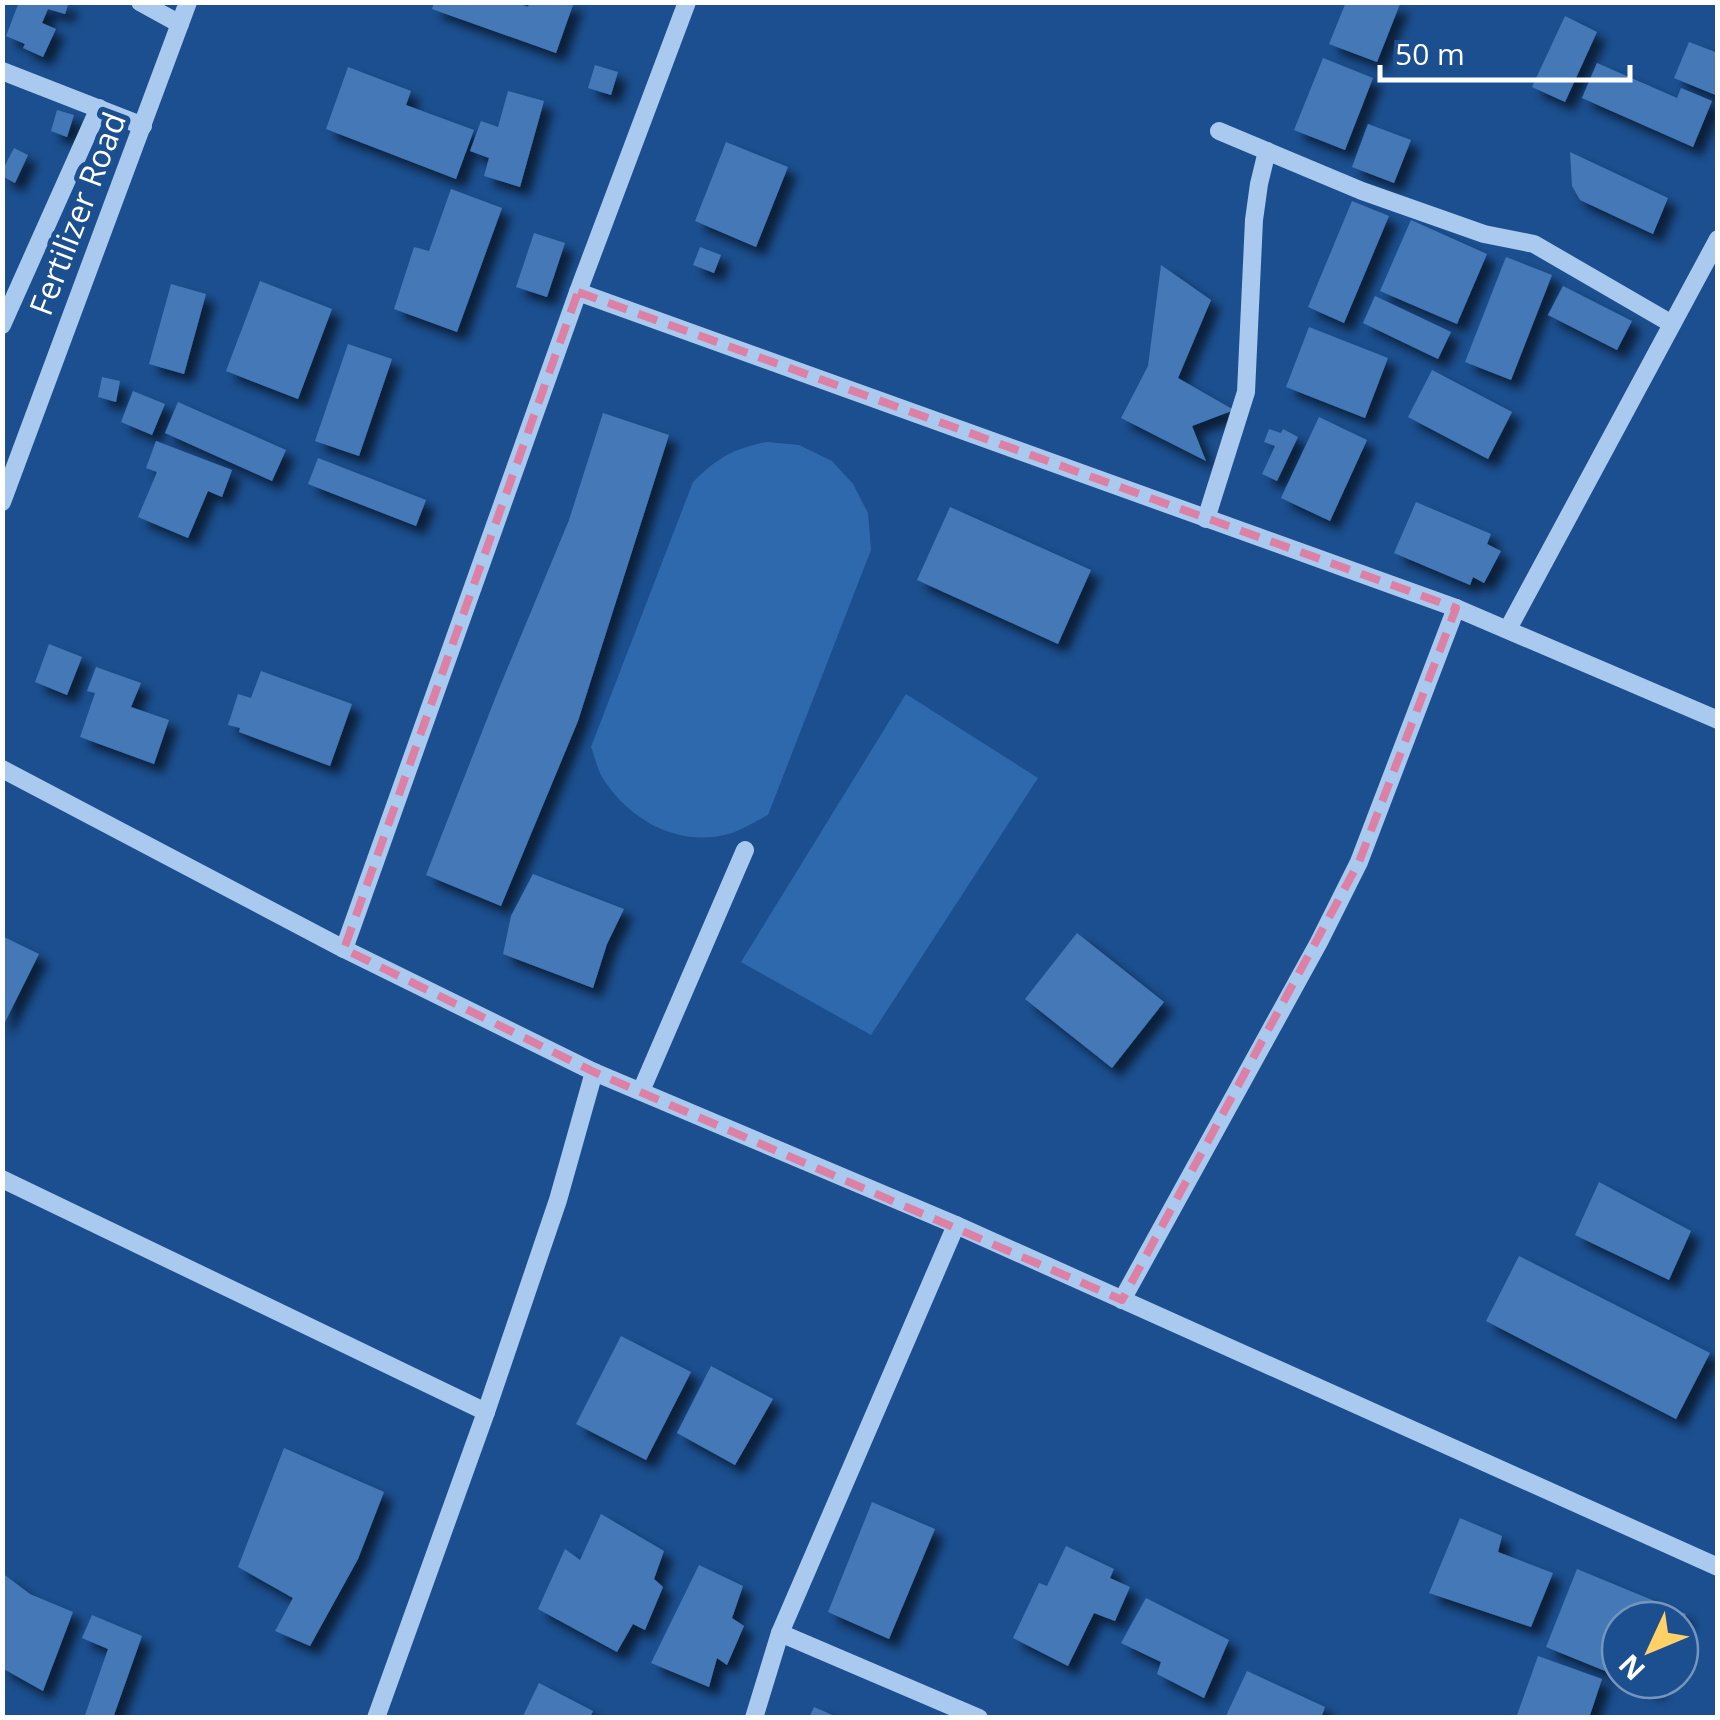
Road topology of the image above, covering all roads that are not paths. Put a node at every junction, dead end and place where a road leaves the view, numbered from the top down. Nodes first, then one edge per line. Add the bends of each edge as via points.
1 (140, 2) edge
2 (188, 2) edge
3 (687, 2) edge
4 (180, 24) junction
5 (2, 70) edge
6 (98, 108) junction
7 (143, 126) junction
8 (1219, 132) dead end
9 (1267, 151) junction
10 (1718, 239) edge
11 (578, 292) junction
12 (1672, 324) junction
13 (2, 325) edge
14 (4, 492) edge
15 (1206, 518) junction
16 (1456, 608) junction
17 (1508, 629) junction
18 (1718, 720) edge
19 (2, 769) edge
20 (745, 850) dead end
21 (344, 949) junction
22 (594, 1072) junction
23 (641, 1092) junction
24 (2, 1179) edge
25 (956, 1225) junction
26 (1122, 1300) junction
27 (486, 1412) junction
28 (1718, 1566) edge
29 (780, 1634) junction
30 (376, 1718) edge
31 (754, 1718) edge
32 (979, 1718) edge

1 - 4 street
2 - 4 street, Fertilizer Road
3 - 11 street
4 - 7 street, Fertilizer Road
5 - 6 street
6 - 7 street
6 - 13 street
7 - 14 street, Fertilizer Road
8 - 9 street
9 - 12 street via 1484,234 1534,244
9 - 15 street via 1254,220 1246,392
10 - 12 street
11 - 15 street
11 - 21 street
12 - 17 street
15 - 16 street
16 - 17 street
16 - 26 street via 1359,862
17 - 18 street
19 - 21 street
20 - 23 street
21 - 22 street
22 - 23 street
22 - 27 street
23 - 25 street
24 - 27 street
25 - 26 street
25 - 29 street
26 - 28 street
27 - 30 street
29 - 31 street
29 - 32 street

